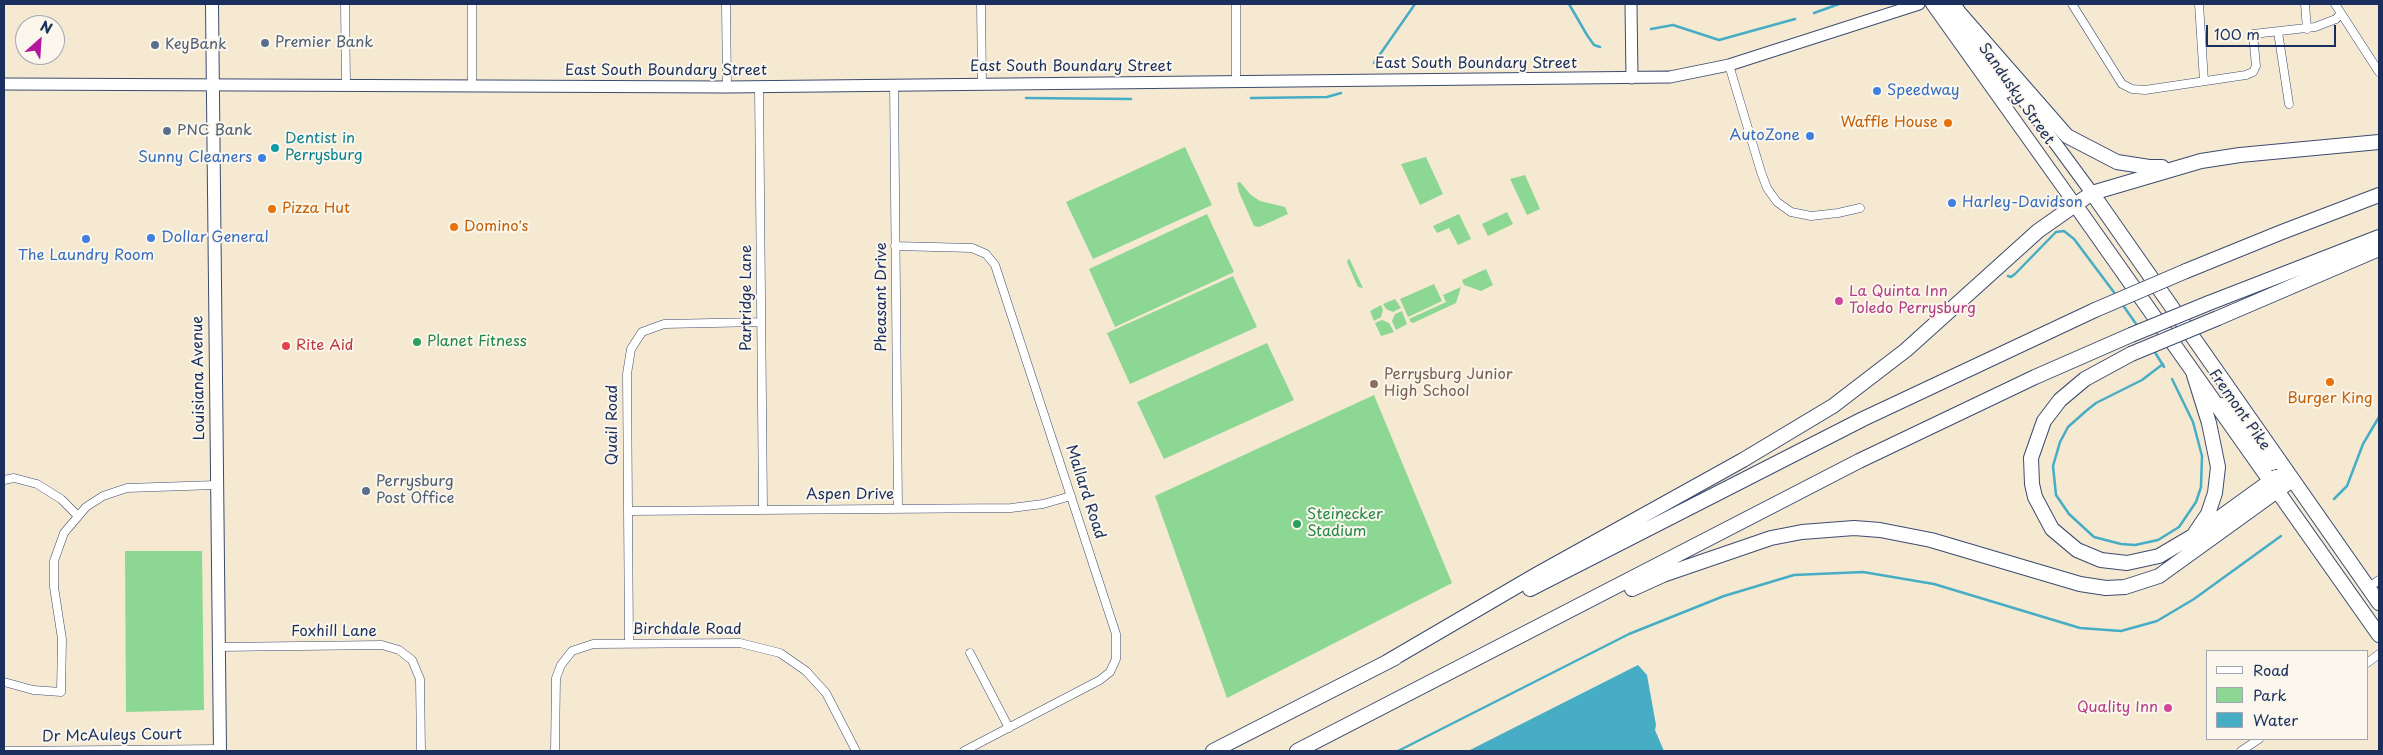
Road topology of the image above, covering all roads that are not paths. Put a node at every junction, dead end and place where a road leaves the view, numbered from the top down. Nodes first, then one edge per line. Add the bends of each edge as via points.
1 (212, 4) edge
2 (345, 4) edge
3 (472, 4) edge
4 (726, 4) edge
5 (981, 4) edge
6 (1236, 4) edge
7 (1631, 4) edge
8 (1919, 4) edge
9 (1932, 4) edge
10 (1940, 4) edge
11 (1954, 4) edge
12 (2072, 4) edge
13 (2199, 4) edge
14 (2305, 4) edge
15 (2335, 4) edge
16 (2341, 13) junction
17 (1962, 16) junction
18 (2307, 29) junction
19 (2278, 32) junction
20 (1729, 65) junction
21 (2379, 72) edge
22 (1632, 78) junction
23 (1236, 81) junction
24 (2204, 81) junction
25 (982, 83) junction
26 (4, 84) edge
27 (213, 84) junction
28 (346, 84) junction
29 (894, 84) junction
30 (472, 85) junction
31 (760, 86) junction
32 (727, 87) junction
33 (2289, 104) dead end
34 (2031, 112) junction
35 (2379, 142) edge
36 (2176, 167) junction
37 (2092, 193) junction
38 (2379, 195) edge
39 (2074, 204) junction
40 (1860, 208) dead end
41 (2379, 237) edge
42 (895, 246) junction
43 (2379, 249) edge
44 (761, 322) junction
45 (2194, 375) junction
46 (2208, 395) junction
47 (2289, 475) junction
48 (4, 480) edge
49 (216, 485) junction
50 (2273, 486) junction
51 (1072, 496) junction
52 (763, 509) junction
53 (898, 509) junction
54 (628, 511) junction
55 (77, 515) junction
56 (2193, 536) junction
57 (2374, 584) edge
58 (1595, 599) junction
59 (2379, 603) edge
60 (2379, 635) edge
61 (629, 644) junction
62 (218, 646) junction
63 (970, 654) dead end
64 (2379, 654) edge
65 (1387, 662) junction
66 (2368, 662) edge
67 (4, 682) edge
68 (1009, 728) junction
69 (2258, 740) edge
70 (220, 750) edge
71 (4, 751) edge
72 (421, 751) edge
73 (555, 751) edge
74 (856, 751) edge
75 (964, 751) edge
76 (1213, 751) edge
77 (1297, 751) edge
78 (2242, 751) edge

1 - 27 main road, Louisiana Avenue
2 - 28 street
3 - 30 street
4 - 32 street
5 - 25 street
6 - 23 street
7 - 22 street
8 - 20 street, East South Boundary Street
9 - 39 main road, Sandusky Street
10 - 34 main road via 2008,95
11 - 17 main road, Sandusky Street
12 - 24 street via 2126,87 2145,90
13 - 24 street
14 - 18 street
15 - 16 street
16 - 18 street via 2328,23
16 - 21 street
17 - 34 main road, Sandusky Street
17 - 36 highway via 2067,136 2118,162 2149,168
18 - 19 street
19 - 24 street via 2253,34 2256,66 2253,72
19 - 33 street
20 - 22 street, East South Boundary Street via 1690,75
20 - 40 street via 1761,172 1776,202 1791,212 1811,216
22 - 23 street, East South Boundary Street
23 - 25 street, East South Boundary Street
25 - 29 street, East South Boundary Street
26 - 27 street, East South Boundary Street
27 - 28 street, East South Boundary Street
27 - 49 main road, Louisiana Avenue
28 - 30 street, East South Boundary Street
29 - 31 street, East South Boundary Street
29 - 42 street, Pheasant Drive
30 - 32 street, East South Boundary Street
31 - 32 street, East South Boundary Street
31 - 44 street, Partridge Lane
34 - 37 main road, Sandusky Street
35 - 36 highway via 2240,155
36 - 37 highway
37 - 39 highway
37 - 47 highway, Fremont Pike
38 - 65 highway, bridge via 2095,310 1863,419
39 - 45 highway, Fremont Pike
39 - 65 highway via 2038,231 1906,350 1833,406
41 - 58 highway, bridge via 2209,303 2035,377 1868,457
42 - 51 street, Mallard Road via 972,248 986,254 995,265
42 - 53 street, Pheasant Drive
43 - 56 highway, bridge via 2131,354 2085,379 2051,410 2038,433 2032,458 2032,484 2039,509 2056,534 2077,550 2114,562 2159,556
44 - 52 street, Partridge Lane
44 - 54 street, Quail Road via 664,324 645,330 637,337 631,349 627,374
45 - 46 highway, Fremont Pike
45 - 56 highway via 2218,467 2208,514
46 - 47 highway via 2234,415 2268,461
46 - 50 highway, Fremont Pike
47 - 50 highway
47 - 57 highway, Fremont Pike
48 - 55 street via 14,478 37,484
49 - 55 street via 126,488 103,496
49 - 62 main road, Louisiana Avenue
50 - 56 highway
50 - 58 highway via 2159,576 2125,587 2080,584 1930,540 1854,528 1771,538 1664,575 1629,591
50 - 60 highway, Fremont Pike
51 - 53 street, Aspen Drive via 1030,506
51 - 68 street, Mallard Road via 1116,634 1116,659 1110,672 1095,684
52 - 53 street, Aspen Drive
52 - 54 street, Aspen Drive
54 - 61 street, Quail Road
55 - 67 street via 64,533 54,561 54,587 62,639 61,692 33,690
57 - 59 highway, Fremont Pike
58 - 77 highway
61 - 73 street, Birchdale Road via 593,644 578,648 565,658 555,687
61 - 74 street, Birchdale Road via 740,643 780,653 806,670 816,681 833,705
62 - 70 main road, Louisiana Avenue
62 - 72 street, Foxhill Lane via 382,645 399,650 412,660 420,679
63 - 68 street
64 - 66 street
65 - 76 highway
68 - 75 street, Mallard Road
69 - 78 street
70 - 71 street, Dr McAuleys Court

